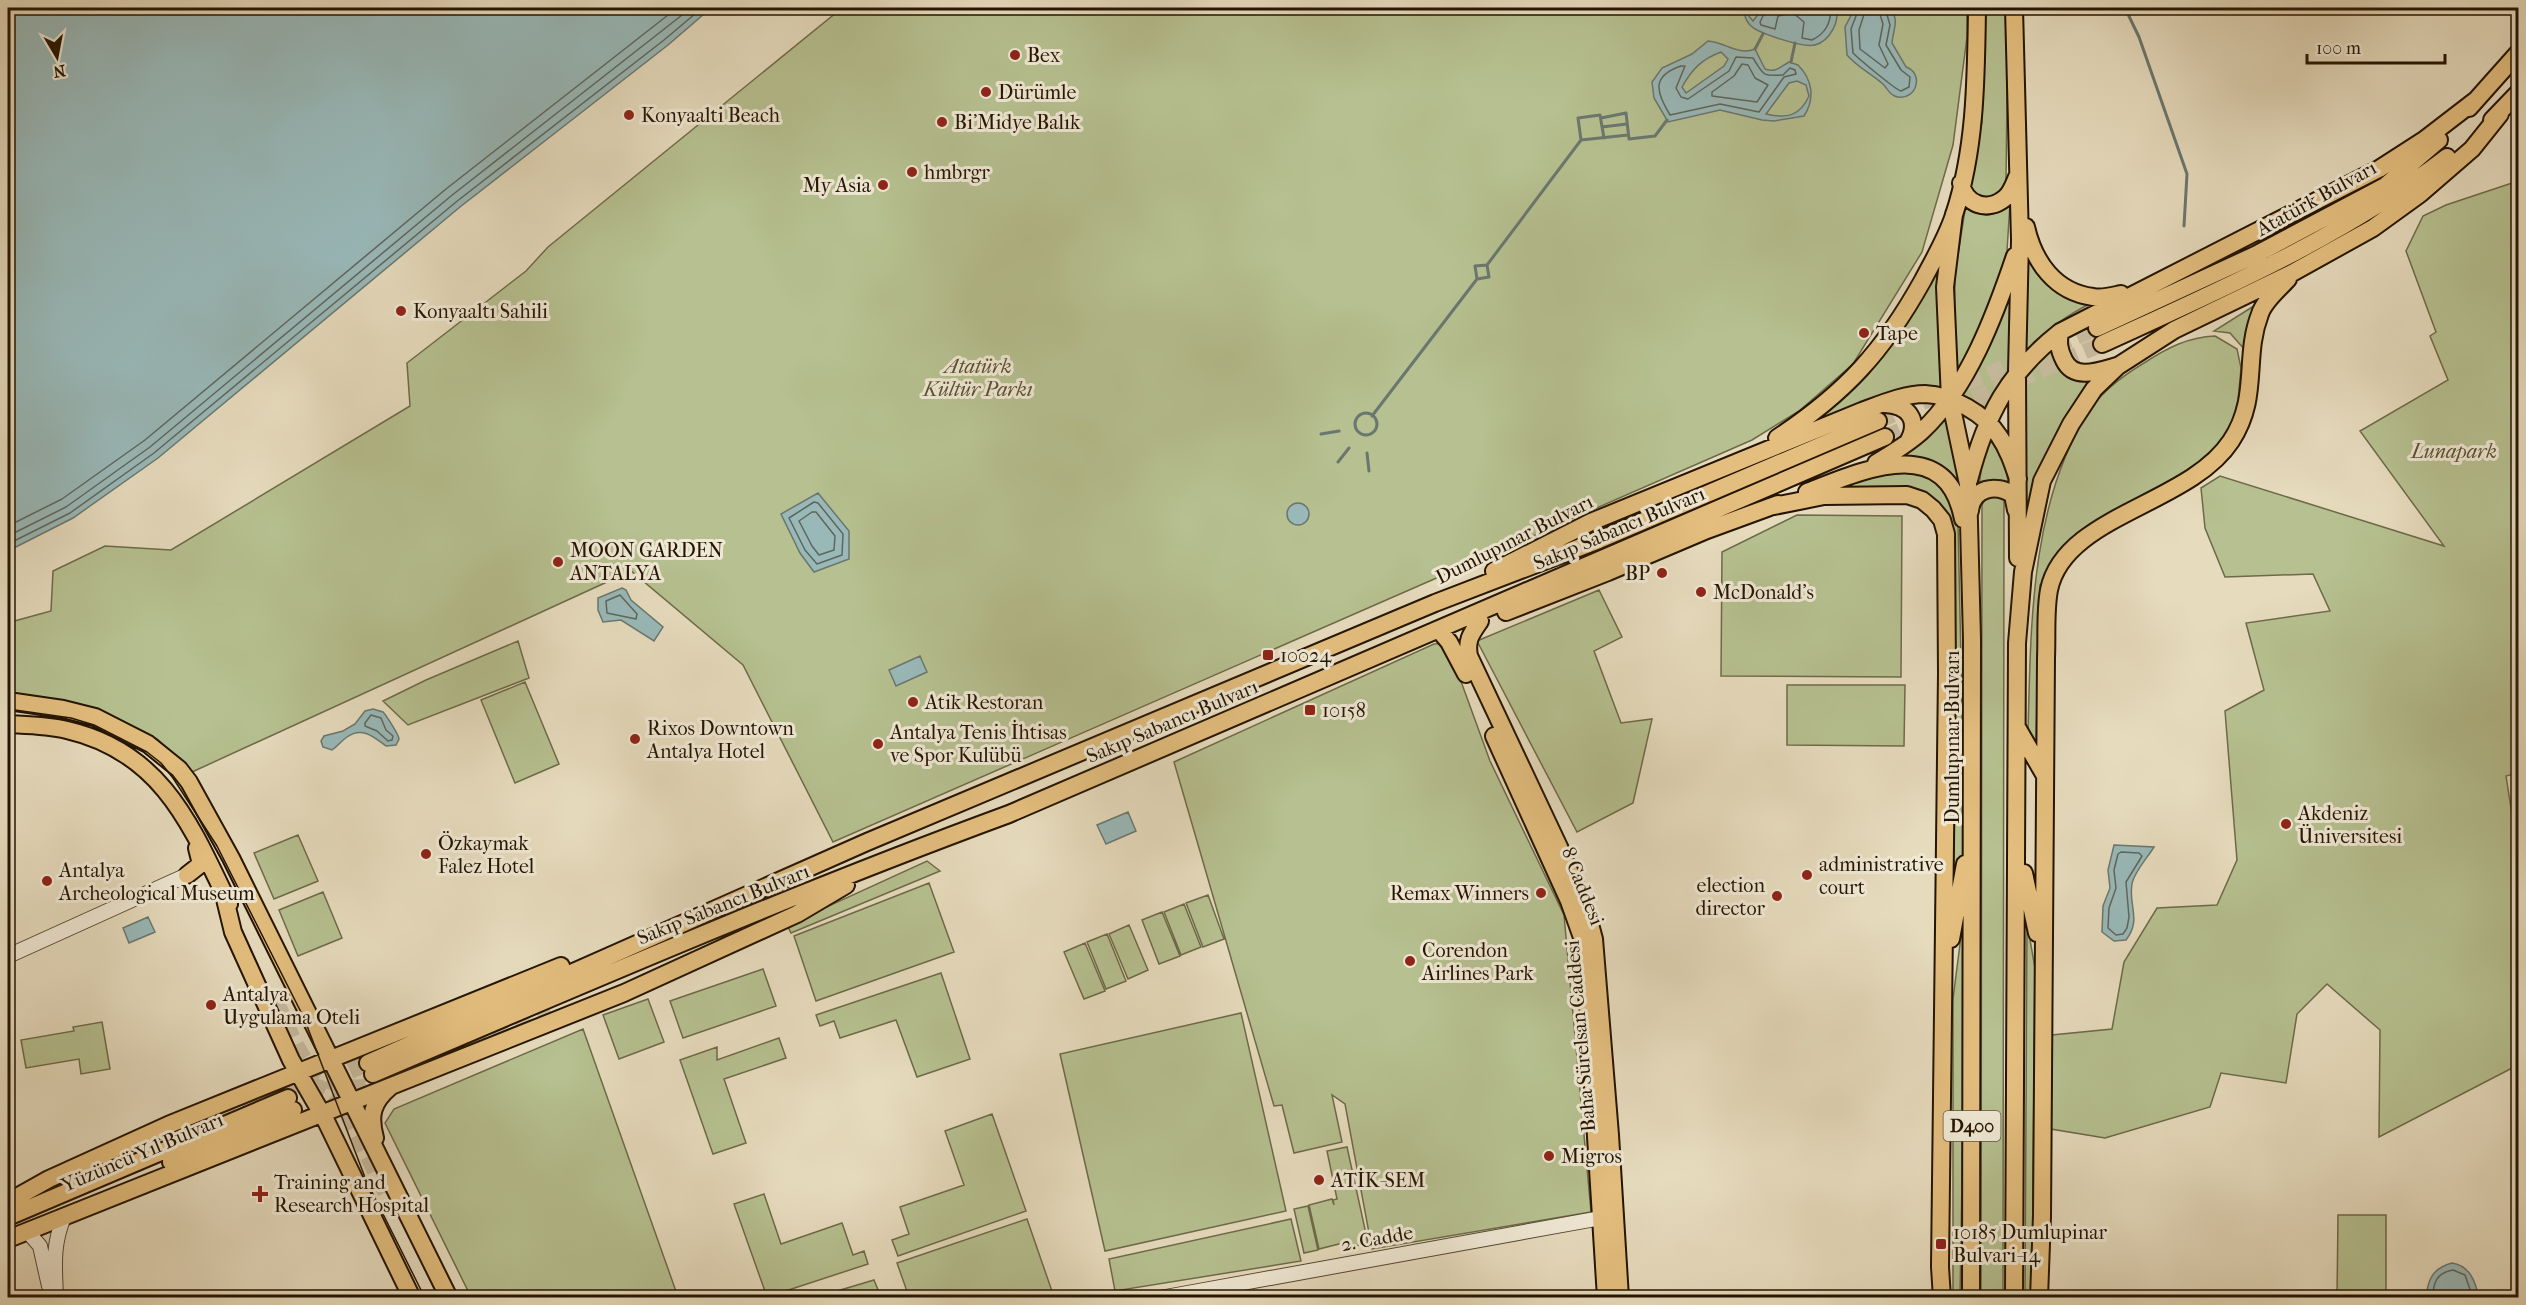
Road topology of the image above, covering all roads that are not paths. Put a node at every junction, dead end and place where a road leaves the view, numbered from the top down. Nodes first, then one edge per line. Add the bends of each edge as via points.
1 (1977, 8) edge
2 (2014, 8) edge
3 (2518, 53) edge
4 (2518, 93) edge
5 (2476, 100) junction
6 (2500, 114) junction
7 (2017, 177) junction
8 (1961, 183) junction
9 (1954, 214) junction
10 (2020, 240) junction
11 (2292, 273) junction
12 (2137, 292) junction
13 (2060, 332) junction
14 (2118, 366) junction
15 (2017, 372) junction
16 (1950, 399) junction
17 (1881, 404) junction
18 (1878, 421) tunnel mouth
19 (1988, 423) junction
20 (1885, 437) tunnel mouth
21 (1908, 442) junction
22 (1746, 458) junction
23 (1862, 471) junction
24 (2018, 479) junction
25 (1968, 483) junction
26 (1769, 507) junction
27 (1970, 515) junction
28 (2018, 516) junction
29 (1970, 570) junction
30 (1435, 603) junction
31 (1480, 621) junction
32 (1439, 630) junction
33 (2017, 643) junction
34 (8, 701) edge
35 (8, 724) edge
36 (2018, 729) junction
37 (2044, 775) junction
38 (184, 816) junction
39 (1973, 824) junction
40 (867, 842) junction
41 (2017, 844) junction
42 (904, 853) junction
43 (865, 874) junction
44 (187, 875) junction
45 (222, 890) junction
46 (8, 956) edge
47 (2043, 963) junction
48 (1943, 984) junction
49 (276, 1001) tunnel mouth
50 (550, 1010) tunnel mouth
51 (331, 1060) junction
52 (298, 1073) junction
53 (395, 1083) junction
54 (352, 1101) junction
55 (291, 1111) junction
56 (322, 1113) junction
57 (336, 1143) junction
58 (132, 1153) tunnel mouth
59 (382, 1165) junction
60 (8, 1202) edge
61 (391, 1204) tunnel mouth
62 (8, 1208) edge
63 (8, 1217) edge
64 (64, 1217) junction
65 (1601, 1218) junction
66 (27, 1232) junction
67 (8, 1233) edge
68 (8, 1239) edge
69 (54, 1298) edge
70 (412, 1298) edge
71 (436, 1298) edge
72 (449, 1298) edge
73 (1160, 1298) edge
74 (1606, 1298) edge
75 (1620, 1298) edge
76 (1942, 1298) edge
77 (1971, 1298) edge
78 (2014, 1298) edge
79 (2038, 1298) edge

1 - 8 main road via 1976,84
2 - 7 main road
3 - 5 main road, Atatürk Bulvarı
4 - 6 main road, Atatürk Bulvarı
5 - 6 main road, Atatürk Bulvarı via 2436,143 2385,186 2100,336 2214,293 2374,209
5 - 12 main road via 2379,169
6 - 11 main road via 2472,149 2420,194 2373,228
7 - 8 main road via 2006,197 1984,206 1971,202
7 - 10 main road
7 - 12 main road via 2026,230 2036,260 2049,275 2069,290 2095,298
8 - 9 main road
9 - 16 main road, Dumlupınar Bulvarı / D400 via 1945,287
9 - 22 main road via 1939,250 1880,349 1835,395
10 - 15 main road
10 - 16 main road via 1998,306
11 - 14 main road via 2174,330
11 - 37 main road via 2260,312 2251,348 2252,379 2247,409 2231,442 2184,485 2094,531 2074,546 2058,566 2049,589
12 - 13 main road
13 - 14 main road via 2060,351 2066,365 2076,372
13 - 15 main road
14 - 33 main road via 2094,389 2042,481 2023,572
15 - 19 main road
15 - 24 main road
16 - 17 main road via 1925,394
16 - 19 main road
16 - 21 main road
16 - 25 main road, Dumlupınar Bulvarı / D400
17 - 21 main road via 1895,405 1910,414 1914,420
17 - 22 main road
18 - 30 main road via 1599,540
19 - 24 main road via 2008,451
19 - 25 main road
20 - 32 main road, Sakıp Sabancı Bulvarı
21 - 23 main road
22 - 30 main road, Dumlupınar Bulvarı via 1591,522
23 - 26 main road
23 - 29 main road via 1905,463 1940,475 1959,502
24 - 28 main road
25 - 27 main road, Dumlupınar Bulvarı / D400
26 - 31 main road
26 - 48 main road via 1824,496 1907,495 1928,504 1944,527 1947,566
27 - 28 main road via 1977,493 2005,489 2013,495
27 - 29 main road, Dumlupınar Bulvarı / D400
28 - 33 main road
29 - 39 main road, Dumlupınar Bulvarı / D400
30 - 40 main road, Sakıp Sabancı Bulvarı
31 - 32 main road
31 - 75 main road, Baha Sürelsan Caddesi via 1469,636 1468,656 1559,847 1594,939
32 - 42 main road, Sakıp Sabancı Bulvarı via 1009,814
32 - 65 main road, 8 Caddesi via 1463,669 1569,901 1584,943
33 - 36 main road
34 - 51 main road via 95,717 133,735 179,769 216,829
35 - 38 main road via 67,730 123,753 158,780
36 - 37 main road
36 - 41 main road
37 - 47 main road
38 - 44 main road via 202,861 200,867
38 - 45 main road
39 - 48 main road
39 - 77 main road, Dumlupınar Bulvarı / D400
40 - 42 main road, Sakıp Sabancı Bulvarı via 370,1069
40 - 51 main road via 735,892
41 - 47 main road
41 - 78 main road
42 - 43 main road
43 - 50 main road
43 - 53 main road via 797,914 624,993
44 - 45 main road via 207,877
44 - 46 street
45 - 49 main road
45 - 52 main road via 233,932
47 - 79 main road
48 - 76 main road
51 - 52 main road
51 - 54 main road
52 - 56 main road
52 - 60 main road via 157,1130
53 - 54 main road
53 - 59 main road via 379,1097 371,1118
54 - 56 main road
54 - 59 main road
55 - 56 main road
55 - 57 main road via 326,1130
55 - 63 main road, Yüzüncü Yıl Bulvarı
55 - 64 main road
55 - 67 main road, Yüzüncü Yıl Bulvarı
56 - 57 main road
57 - 70 main road
58 - 62 main road
59 - 72 main road
61 - 71 main road
64 - 66 main road
64 - 69 street via 54,1252
65 - 73 street, 2. Cadde
65 - 74 main road
66 - 68 main road
66 - 69 street via 40,1246

